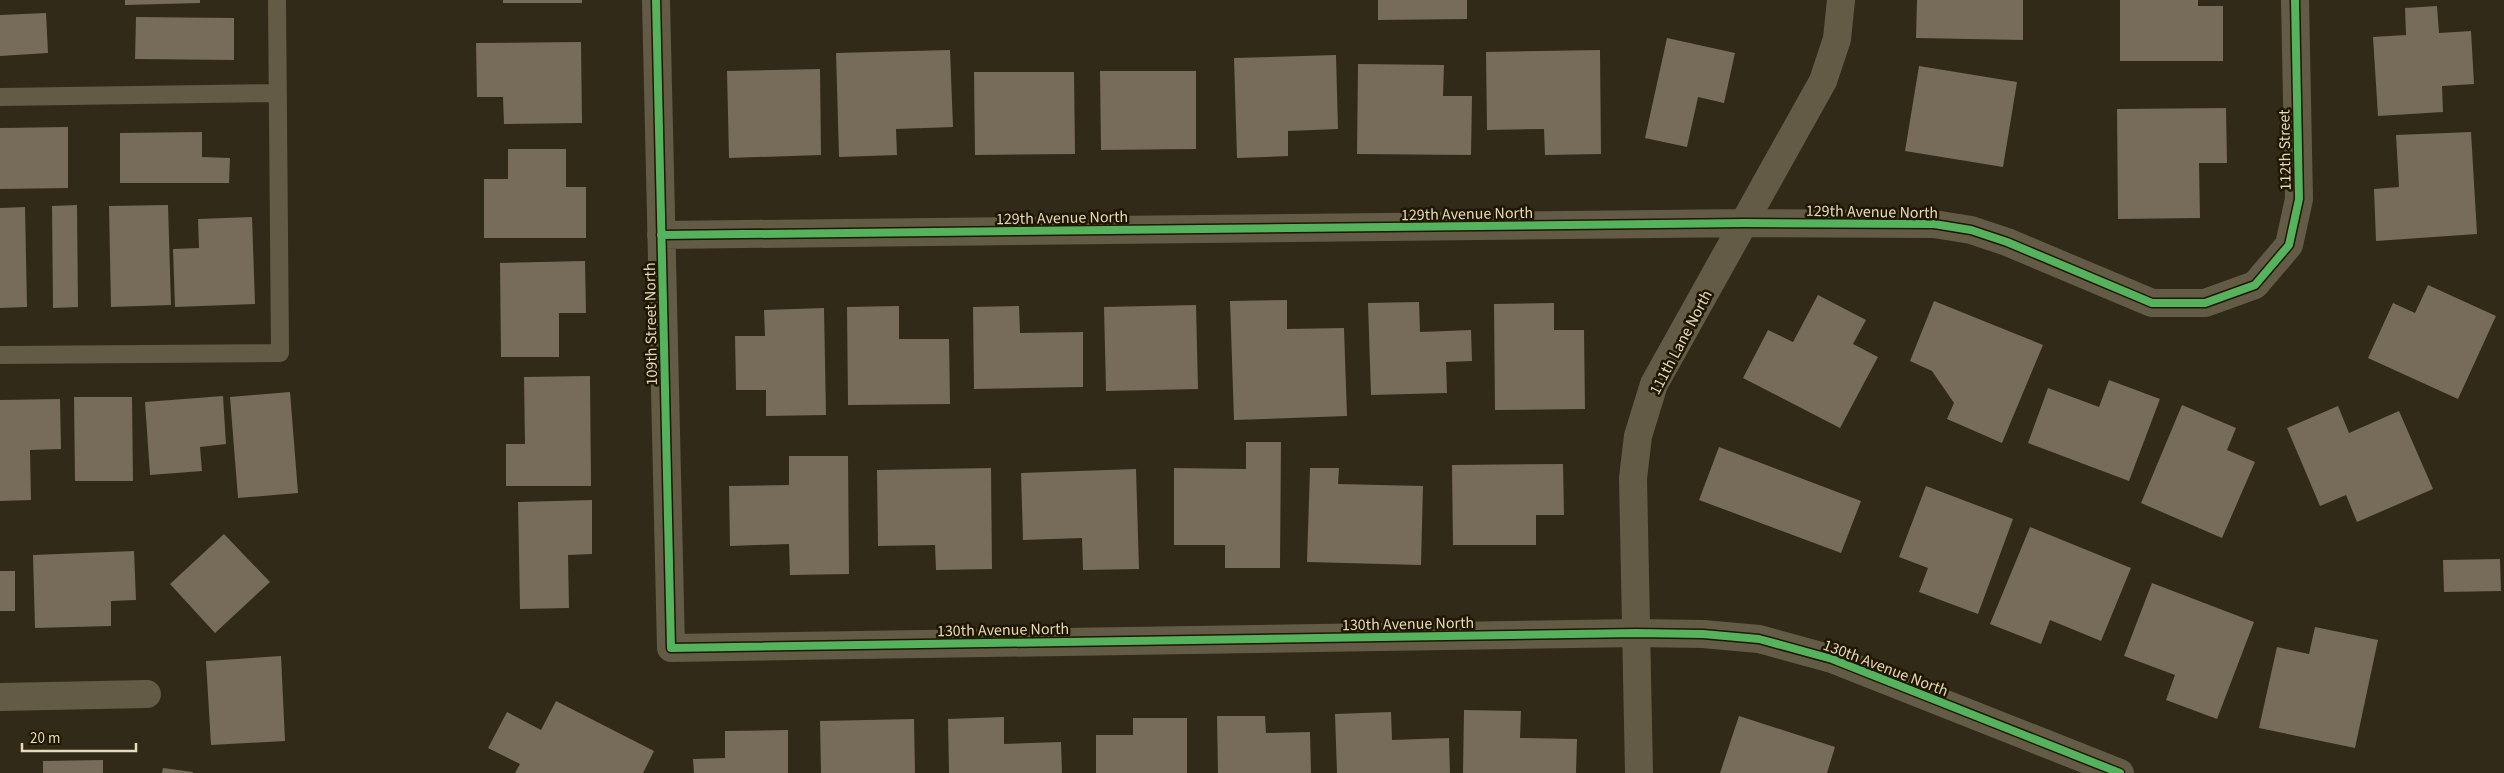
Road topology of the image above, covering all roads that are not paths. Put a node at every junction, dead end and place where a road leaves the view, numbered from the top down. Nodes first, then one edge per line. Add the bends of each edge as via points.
1 (277, 0) edge
2 (656, 0) edge
3 (1841, 0) edge
4 (2295, 0) edge
5 (278, 93) junction
6 (0, 97) edge
7 (1744, 223) junction
8 (662, 235) junction
9 (2254, 285) joint
10 (0, 355) edge
11 (1636, 633) junction
12 (671, 648) joint
13 (147, 694) dead end
14 (0, 696) edge
15 (1639, 773) edge
16 (2120, 773) edge

1 - 5 lane
2 - 8 street, 109th Street North
3 - 7 street, 111th Lane North via 1837,39 1823,81
4 - 9 street, 112th Street via 2299,199 2289,245
5 - 6 lane
5 - 10 lane via 280,352
7 - 8 street, 129th Avenue North
7 - 9 street, 129th Avenue North via 1934,224 1971,230 2152,303 2205,303
7 - 11 street, 111th Lane North via 1654,384 1638,436 1633,478
8 - 12 street, 109th Street North
11 - 12 street, 130th Avenue North
11 - 15 street, 111th Lane North
11 - 16 street, 130th Avenue North via 1759,639 1832,659
13 - 14 street

